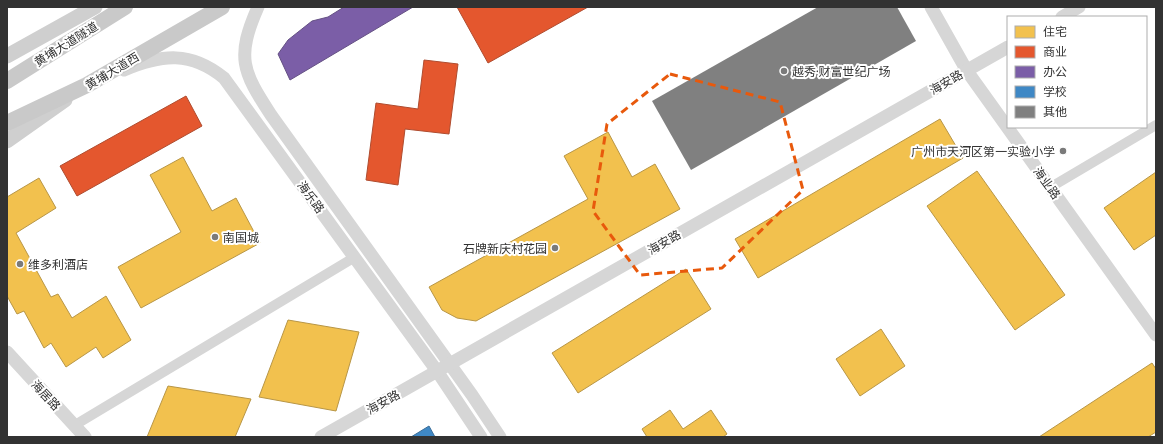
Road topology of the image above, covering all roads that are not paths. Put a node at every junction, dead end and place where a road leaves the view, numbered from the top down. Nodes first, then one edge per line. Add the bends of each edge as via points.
1 (95, 7) edge
2 (125, 7) edge
3 (222, 7) edge
4 (258, 7) edge
5 (931, 7) edge
6 (1079, 7) edge
7 (78, 13) edge
8 (1064, 16) edge
9 (1007, 49) edge
10 (7, 56) edge
11 (967, 71) junction
12 (7, 81) edge
13 (87, 85) junction
14 (7, 123) edge
15 (1156, 125) edge
16 (1007, 126) edge
17 (1008, 128) edge
18 (7, 141) edge
19 (1051, 187) junction
20 (355, 257) junction
21 (1156, 335) edge
22 (7, 352) edge
23 (450, 364) junction
24 (437, 371) junction
25 (74, 425) junction
26 (85, 437) edge
27 (321, 437) edge
28 (481, 437) edge
29 (500, 437) edge

1 - 7 main road
2 - 12 main road, 黄埔大道隧道
3 - 13 main road, 黄埔大道西
4 - 23 street, 海乐路 via 249,29 244,53 246,73 252,85
5 - 11 street, 海业路
6 - 8 street
7 - 10 main road
9 - 11 street, 海安路
11 - 16 street, 海业路
11 - 23 street, 海安路
13 - 14 main road
13 - 18 main road, 黄埔大道西
13 - 20 street, 海乐路 via 134,66 169,57 200,62 213,69 234,91
15 - 19 street
17 - 19 street, 海业路
19 - 21 street, 海业路
20 - 24 street, 海乐路
20 - 25 street
22 - 25 street, 海居路
23 - 24 street, 海安路
23 - 29 street, 海乐路
24 - 27 street, 海安路
24 - 28 street, 海乐路
25 - 26 street, 海居路

